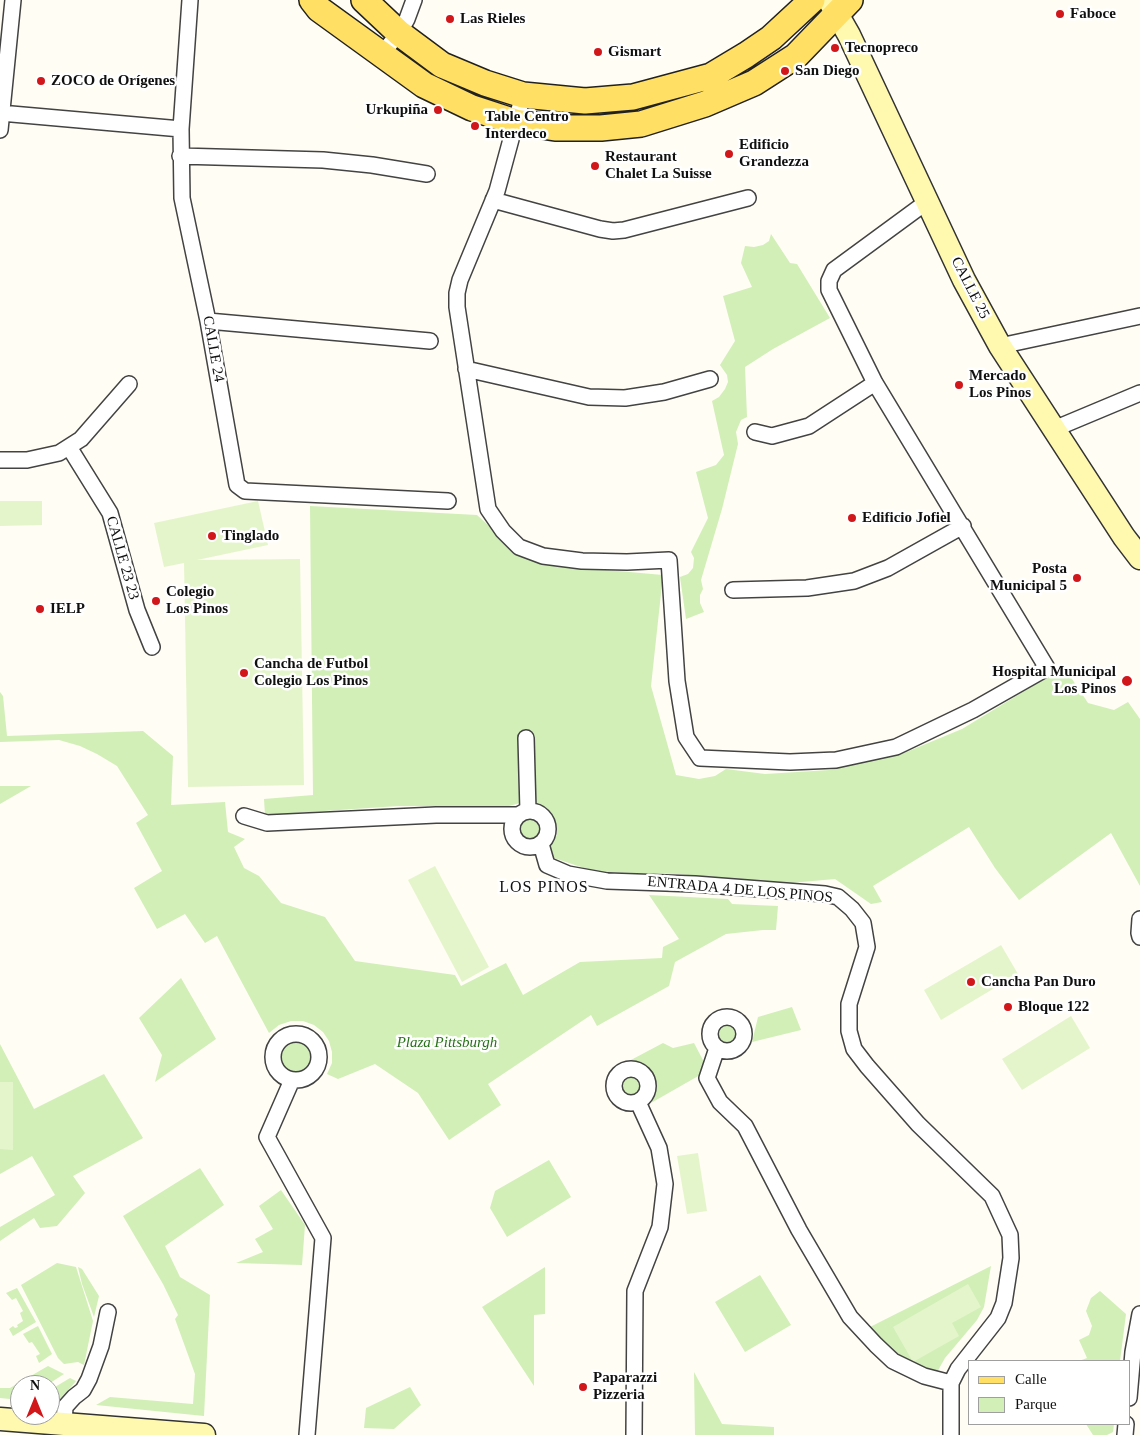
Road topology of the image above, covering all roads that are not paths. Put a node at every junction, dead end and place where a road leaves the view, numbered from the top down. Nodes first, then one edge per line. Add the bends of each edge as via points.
1 (13, 0) edge
2 (190, 0) edge
3 (312, 0) edge
4 (364, 0) edge
5 (414, 0) edge
6 (812, 0) edge
7 (839, 5) edge
8 (399, 33) junction
9 (381, 55) junction
10 (523, 95) junction
11 (1, 113) edge
12 (515, 122) junction
13 (181, 129) junction
14 (0, 130) edge
15 (180, 156) junction
16 (427, 174) dead end
17 (495, 195) junction
18 (748, 198) dead end
19 (928, 201) junction
20 (1140, 316) edge
21 (208, 321) junction
22 (430, 341) dead end
23 (1000, 346) junction
24 (466, 369) junction
25 (710, 379) dead end
26 (875, 383) junction
27 (129, 384) dead end
28 (1140, 393) edge
29 (1054, 429) junction
30 (754, 432) dead end
31 (69, 447) junction
32 (0, 460) edge
33 (448, 501) dead end
34 (963, 526) junction
35 (1140, 558) edge
36 (733, 590) dead end
37 (152, 647) dead end
38 (526, 738) dead end
39 (524, 813) junction
40 (244, 816) dead end
41 (541, 844) junction
42 (1140, 919) edge
43 (1140, 937) edge
44 (717, 1048) dead end
45 (292, 1080) dead end
46 (638, 1102) dead end
47 (108, 1312) dead end
48 (1140, 1314) edge
49 (950, 1383) junction
50 (1130, 1386) edge
51 (0, 1419) edge
52 (64, 1424) junction
53 (133, 1433) edge
54 (204, 1435) edge
55 (307, 1435) edge
56 (634, 1435) edge
57 (951, 1435) edge

1 - 11 street
2 - 13 street, CALLE 24
3 - 9 main road via 319,9
4 - 8 main road
5 - 8 street
6 - 10 main road via 771,38 711,76 633,97 585,101
7 - 12 main road via 796,56 754,83 705,104 641,124 601,128 555,128
7 - 19 street, CALLE 25 via 849,35
8 - 9 street
8 - 10 main road via 442,64
9 - 12 main road via 424,85 472,108
10 - 12 street
11 - 13 street
11 - 14 street
12 - 17 street
13 - 15 street, CALLE 24
15 - 16 street via 323,160
15 - 21 street, CALLE 24 via 182,198
17 - 18 street via 613,231
17 - 24 street via 457,293
19 - 23 street, CALLE 25 via 964,280
19 - 26 street via 834,270 829,281 829,290
20 - 23 street
21 - 22 street
21 - 33 street, CALLE 24 via 237,485 245,491
23 - 29 street, CALLE 25
24 - 25 street via 589,396 616,398 664,392
24 - 34 street via 488,509 519,547 543,556 582,561 669,560 676,681 686,737 700,758 790,762 836,760 896,747 973,710 1048,668
26 - 30 street via 809,426 772,436
26 - 34 street
27 - 31 street
28 - 29 street
29 - 35 street, CALLE 25
31 - 32 street via 59,453 27,460
31 - 37 street, CALLE 23 23 via 110,513 137,610
34 - 36 street via 888,568 854,581 807,588
38 - 39 street
39 - 40 street via 267,823
39 - 41 street via 540,814 547,823 548,835
39 - 41 street via 512,824 515,840 530,848
41 - 49 street, ENTRADA 4 DE LOS PINOS via 547,865 568,874 607,880 825,894 838,897 858,916 863,923 866,947 849,1004 849,1031 854,1049 918,1124 992,1196 1010,1235 1004,1302 998,1318
42 - 43 street
44 - 49 street via 707,1078 720,1102 745,1126 850,1316 892,1361 924,1376
45 - 55 street via 267,1137 323,1238
46 - 56 street via 659,1148 665,1184 660,1227 635,1291
47 - 52 street via 89,1379 83,1390 65,1407
48 - 50 street
49 - 57 street
51 - 52 street
52 - 53 street
53 - 54 street

